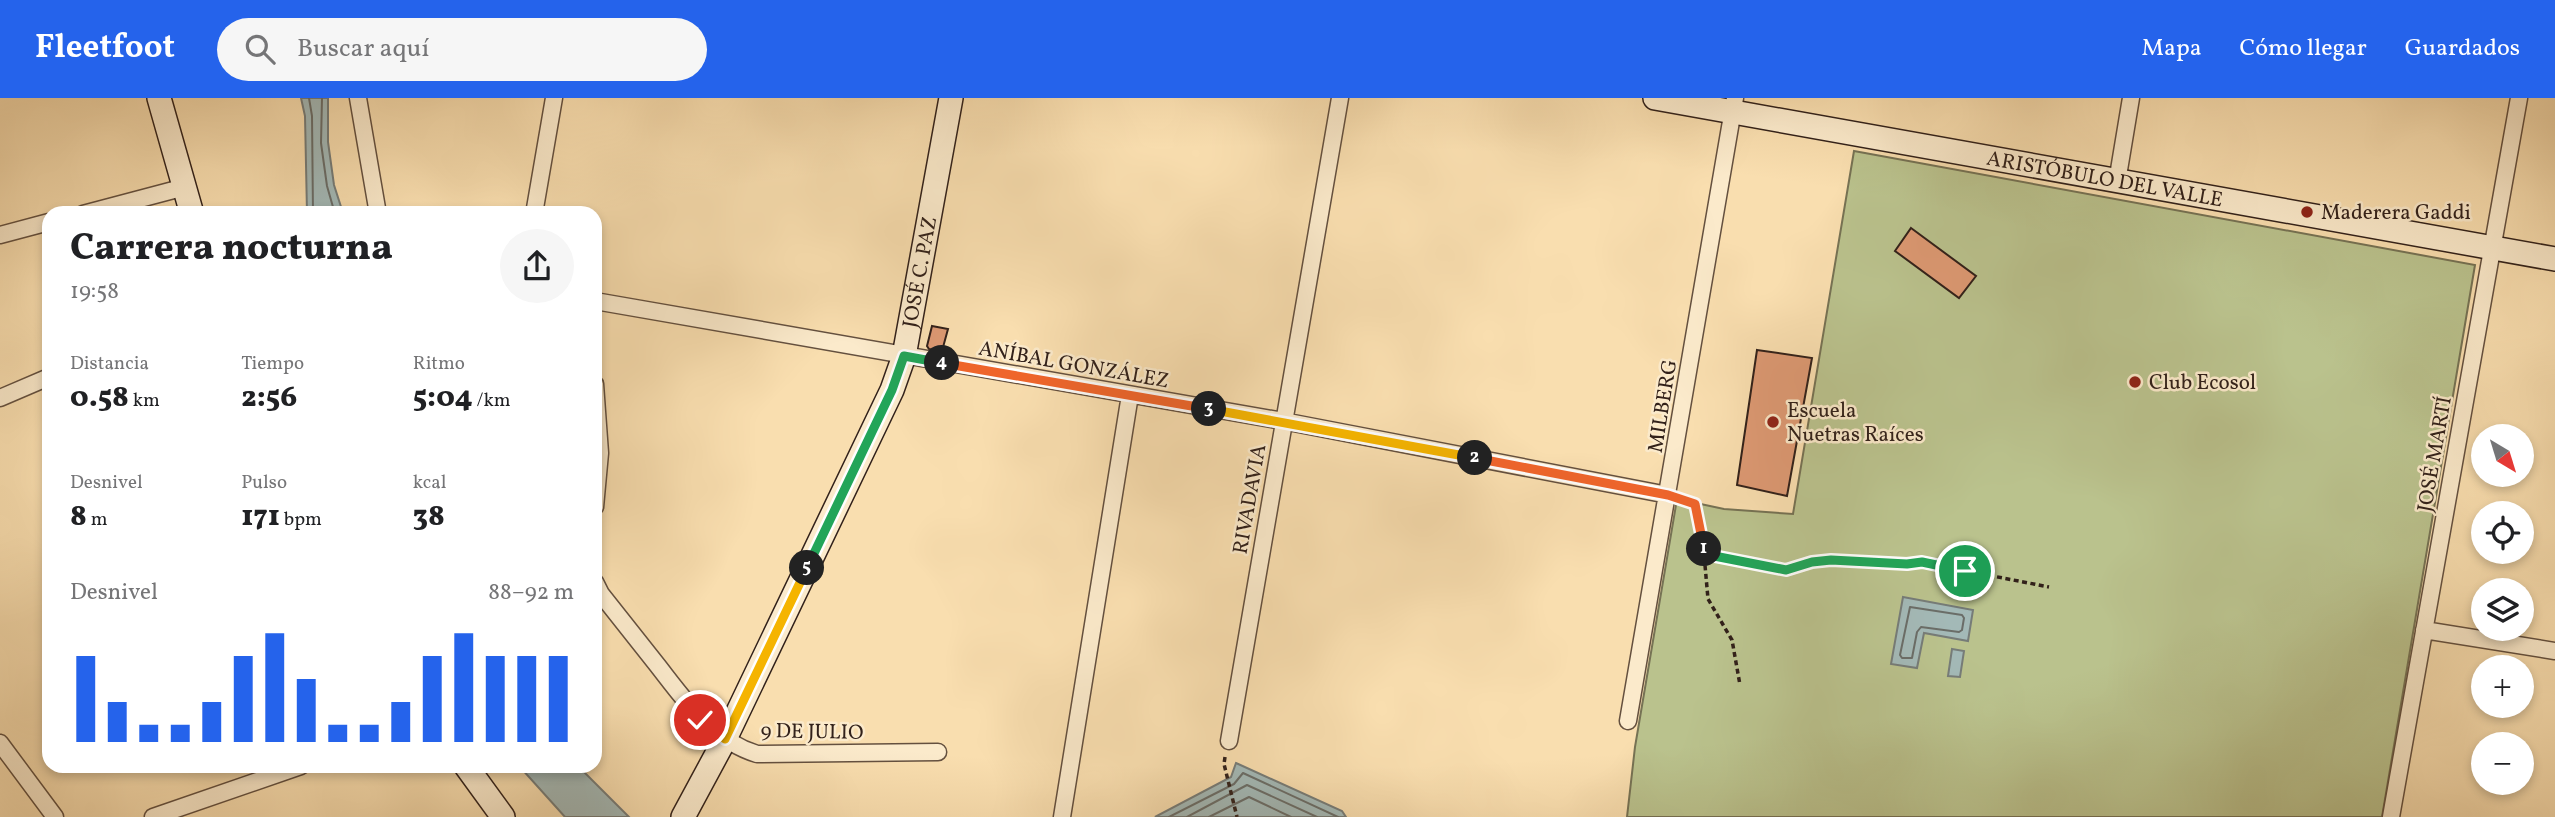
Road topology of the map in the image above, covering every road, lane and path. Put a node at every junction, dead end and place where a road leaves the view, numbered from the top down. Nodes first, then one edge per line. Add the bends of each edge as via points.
1 (159, 98) edge
2 (358, 98) edge
3 (554, 98) edge
4 (951, 98) edge
5 (1339, 98) edge
6 (1655, 98) edge
7 (2131, 98) edge
8 (2519, 98) edge
9 (1733, 105) edge
10 (2116, 182) junction
11 (185, 187) junction
12 (113, 206) edge
13 (190, 206) edge
14 (377, 206) edge
15 (535, 206) edge
16 (42, 224) edge
17 (0, 235) edge
18 (2491, 246) junction
19 (2555, 259) edge
20 (602, 302) edge
21 (904, 356) junction
22 (42, 380) edge
23 (1130, 396) junction
24 (0, 398) edge
25 (1283, 421) junction
26 (1668, 495) junction
27 (1704, 554) junction
28 (2049, 587) dead end
29 (602, 595) edge
30 (2424, 630) junction
31 (2555, 651) edge
32 (1740, 685) dead end
33 (1628, 721) dead end
34 (725, 739) junction
35 (1229, 741) dead end
36 (0, 743) edge
37 (938, 752) dead end
38 (1224, 764) dead end
39 (281, 773) edge
40 (471, 773) edge
41 (55, 817) edge
42 (153, 817) edge
43 (503, 817) edge
44 (683, 817) edge
45 (1062, 817) edge
46 (1237, 817) edge
47 (2391, 817) edge

1 - 11 street
2 - 14 street
3 - 15 street
4 - 21 street, JOSÉ C. PAZ
5 - 25 street, RIVADAVIA
6 - 9 street, ARISTÓBULO DEL VALLE
7 - 10 street
8 - 18 street, JOSÉ MARTÍ
9 - 10 street, ARISTÓBULO DEL VALLE
9 - 26 street, MILBERG
10 - 18 street, ARISTÓBULO DEL VALLE
11 - 12 street
11 - 13 street
16 - 17 street
18 - 19 street, ARISTÓBULO DEL VALLE
18 - 30 street, JOSÉ MARTÍ
20 - 21 street, ANÍBAL GONZÁLEZ
21 - 23 street, ANÍBAL GONZÁLEZ
21 - 34 street, JOSÉ C. PAZ via 892,390
22 - 24 street
23 - 25 street, ANÍBAL GONZÁLEZ
23 - 45 street
25 - 26 street, ANÍBAL GONZÁLEZ
25 - 35 street, RIVADAVIA
26 - 27 path via 1695,504
26 - 33 street, MILBERG
27 - 28 path via 1786,570 1831,560 1922,562
27 - 32 path via 1708,599 1732,640
29 - 34 street, 9 DE JULIO via 700,720
30 - 31 street
30 - 47 street, JOSÉ MARTÍ
34 - 37 street, 9 DE JULIO via 757,754
34 - 44 street, JOSÉ C. PAZ
36 - 41 street
38 - 46 path
39 - 42 street
40 - 43 street

